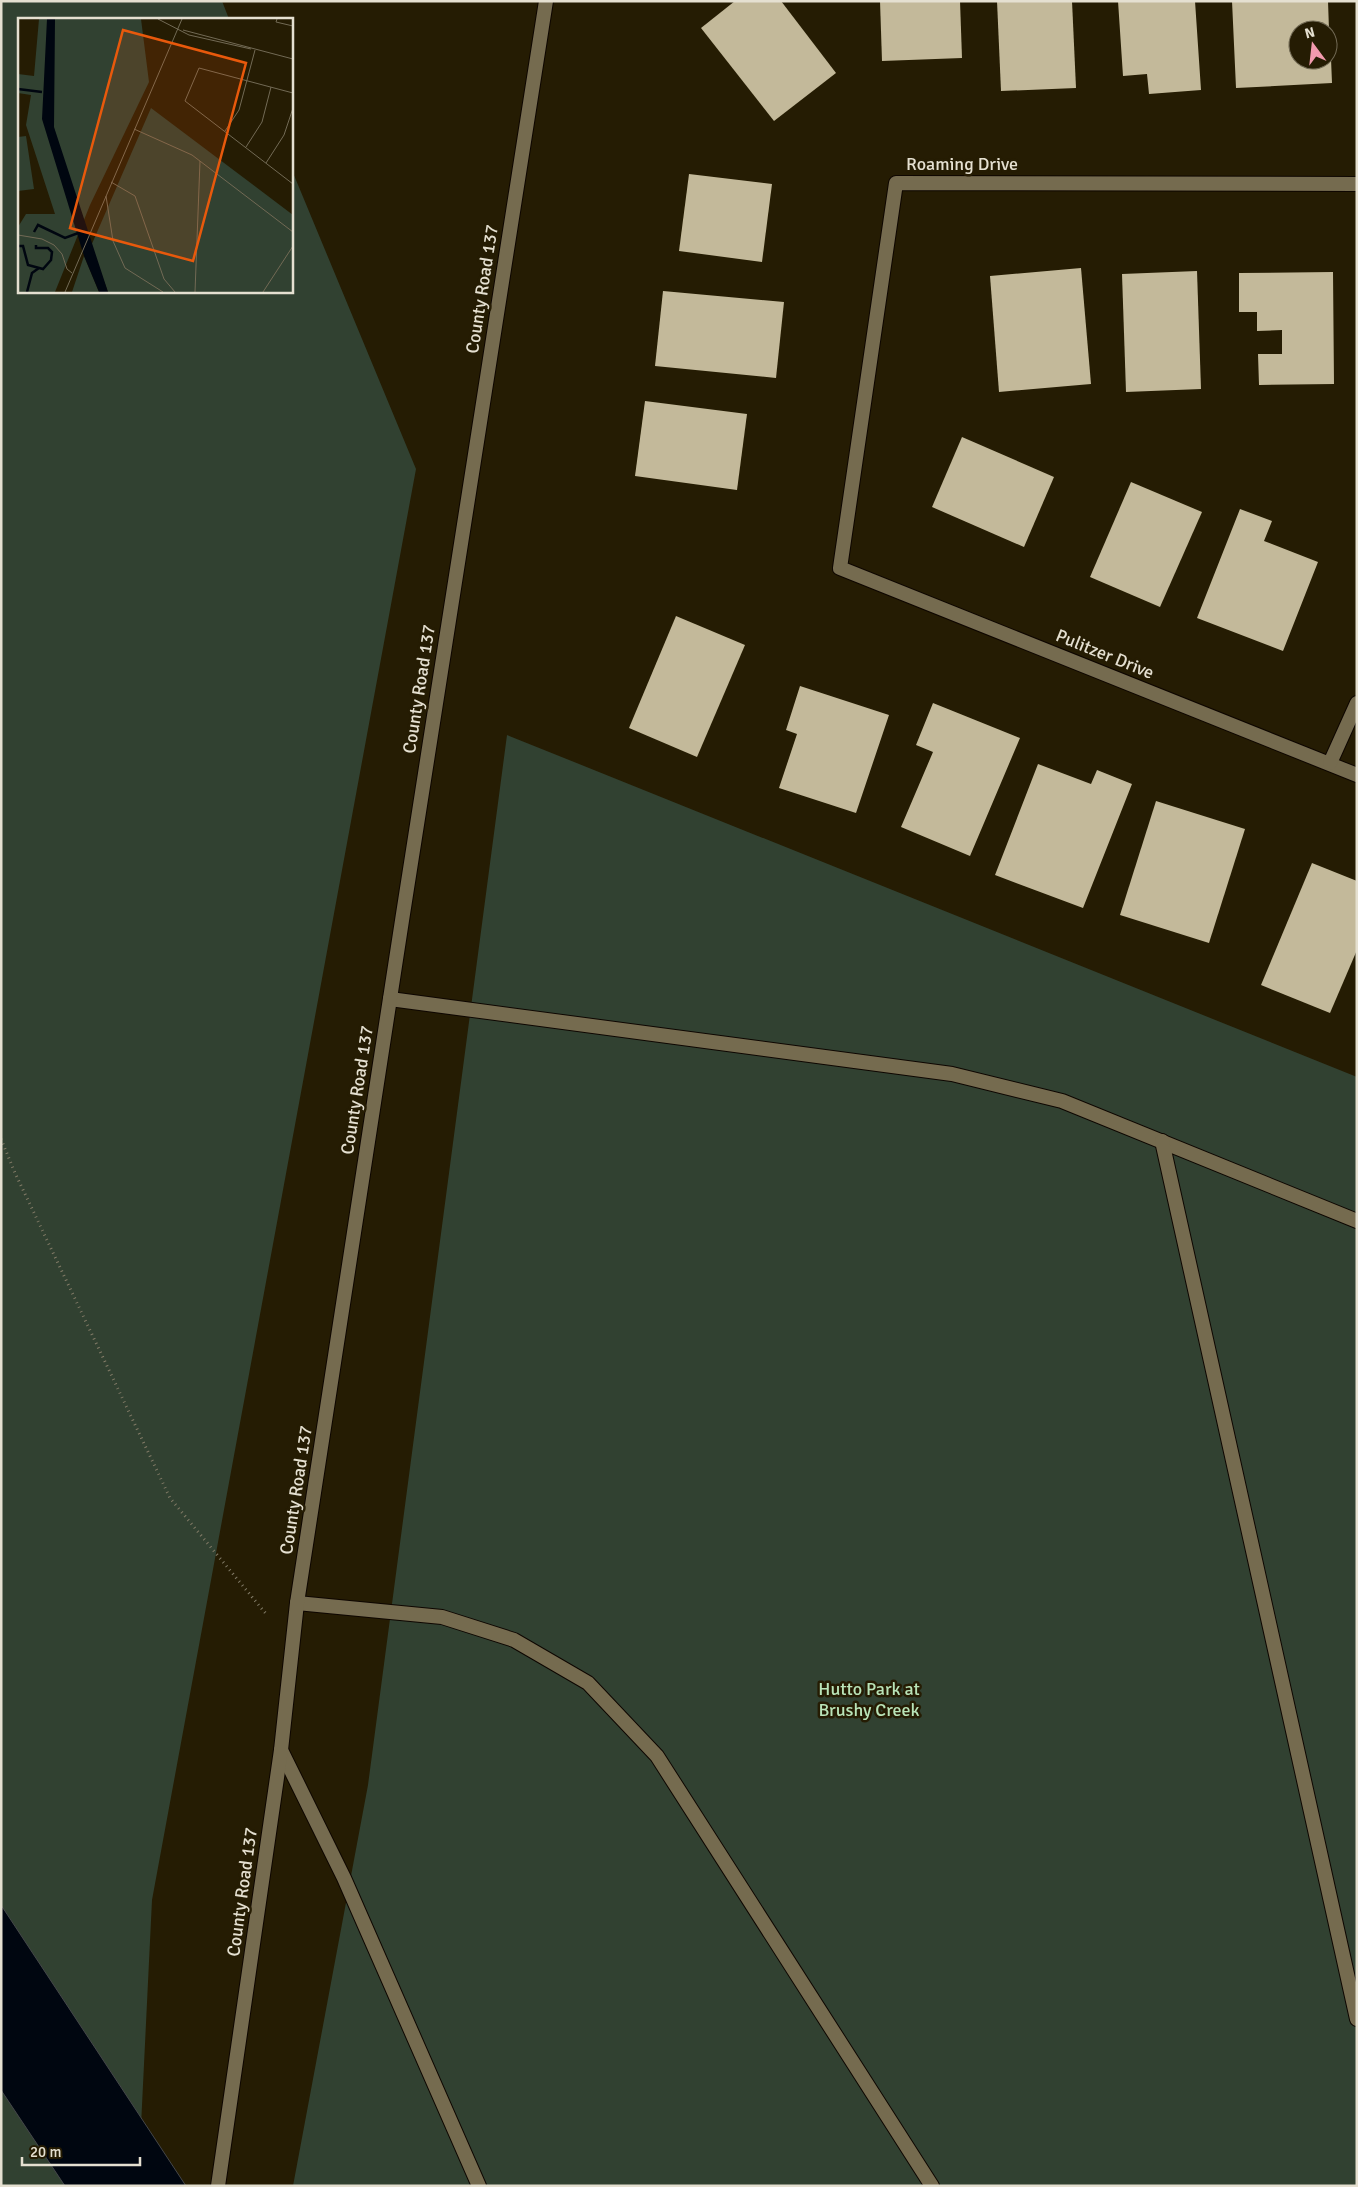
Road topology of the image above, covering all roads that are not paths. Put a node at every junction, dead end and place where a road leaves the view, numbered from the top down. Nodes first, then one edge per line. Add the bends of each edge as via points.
1 (546, 1) edge
2 (1357, 184) edge
3 (840, 568) joint
4 (1357, 704) edge
5 (1330, 764) junction
6 (1357, 775) edge
7 (390, 999) junction
8 (1162, 1141) junction
9 (1357, 1221) edge
10 (297, 1603) junction
11 (281, 1750) junction
12 (1357, 2019) edge
13 (218, 2186) edge
14 (479, 2186) edge
15 (932, 2186) edge

1 - 7 street, County Road 137
2 - 3 street, Roaming Drive via 896,183
3 - 5 street, Pulitzer Drive
4 - 5 street
5 - 6 street, Pulitzer Drive
7 - 8 street via 952,1074 1062,1101
7 - 10 street, County Road 137
8 - 9 street
8 - 12 street
10 - 11 street, County Road 137
10 - 15 street via 442,1617 514,1640 588,1683 657,1756
11 - 13 street, County Road 137
11 - 14 street via 344,1878

